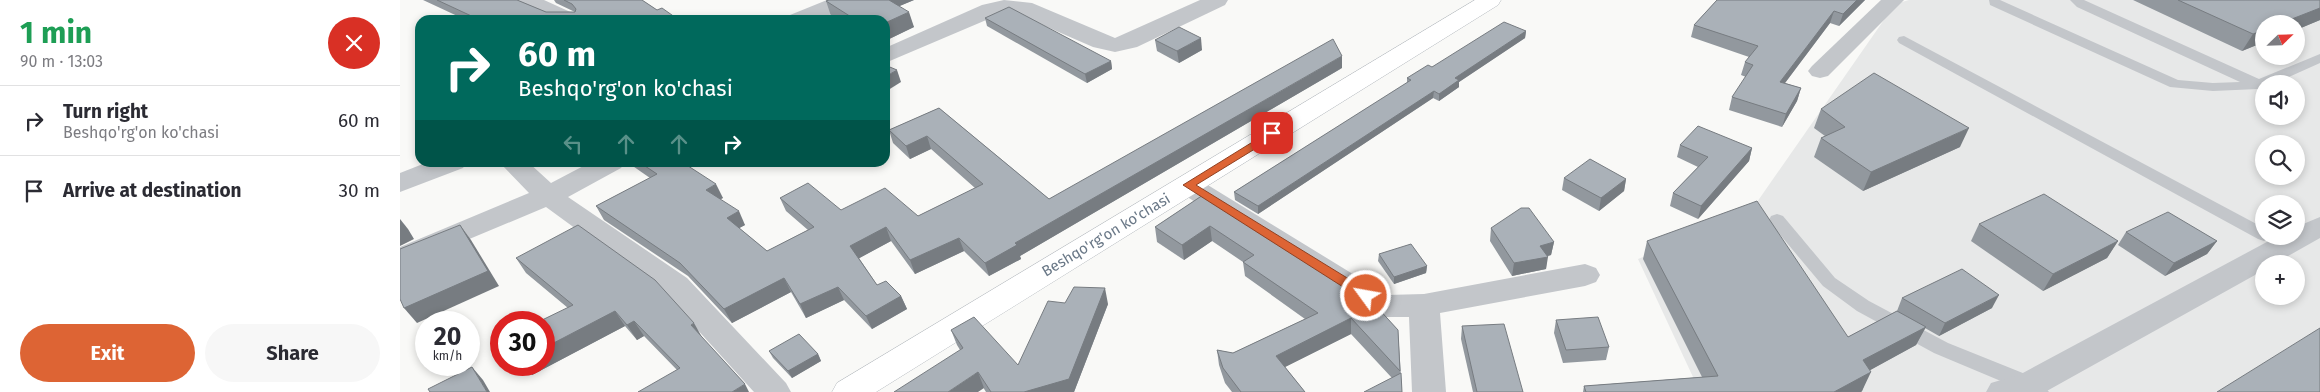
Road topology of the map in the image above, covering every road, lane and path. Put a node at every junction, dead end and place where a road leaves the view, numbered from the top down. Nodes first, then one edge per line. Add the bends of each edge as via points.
1 (527, 0) edge
2 (846, 0) edge
3 (1218, 0) edge
4 (1490, 0) edge
5 (1893, 0) edge
6 (2076, 0) edge
7 (1994, 2) dead end
8 (558, 15) edge
9 (810, 15) edge
10 (1904, 40) dead end
11 (890, 54) edge
12 (2320, 58) edge
13 (1820, 71) dead end
14 (2281, 75) edge
15 (2255, 84) edge
16 (2255, 85) edge
17 (442, 167) edge
18 (517, 167) edge
19 (603, 167) edge
20 (400, 184) edge
21 (1188, 185) junction
22 (548, 196) junction
23 (1778, 220) dead end
24 (2320, 226) edge
25 (2255, 230) edge
26 (2305, 230) edge
27 (2262, 245) edge
28 (400, 258) edge
29 (1585, 275) dead end
30 (1424, 305) junction
31 (2025, 389) edge
32 (774, 392) edge
33 (849, 392) edge
34 (1429, 392) edge

1 - 8 street
2 - 9 street
3 - 11 street via 1129,42 1115,44 1100,42 1024,8 1010,5 990,10
4 - 21 street, Beshqo'rg'on ko'chasi
5 - 13 street
6 - 15 lane
7 - 16 lane via 2175,84
10 - 25 lane
12 - 14 lane
17 - 20 street
18 - 22 street
19 - 22 street
21 - 30 street via 1382,306
21 - 33 street, Beshqo'rg'on ko'chasi
22 - 28 street
22 - 32 street via 676,286
23 - 31 lane via 1829,282 1863,306
24 - 26 street
27 - 31 street
29 - 30 street
30 - 34 street

